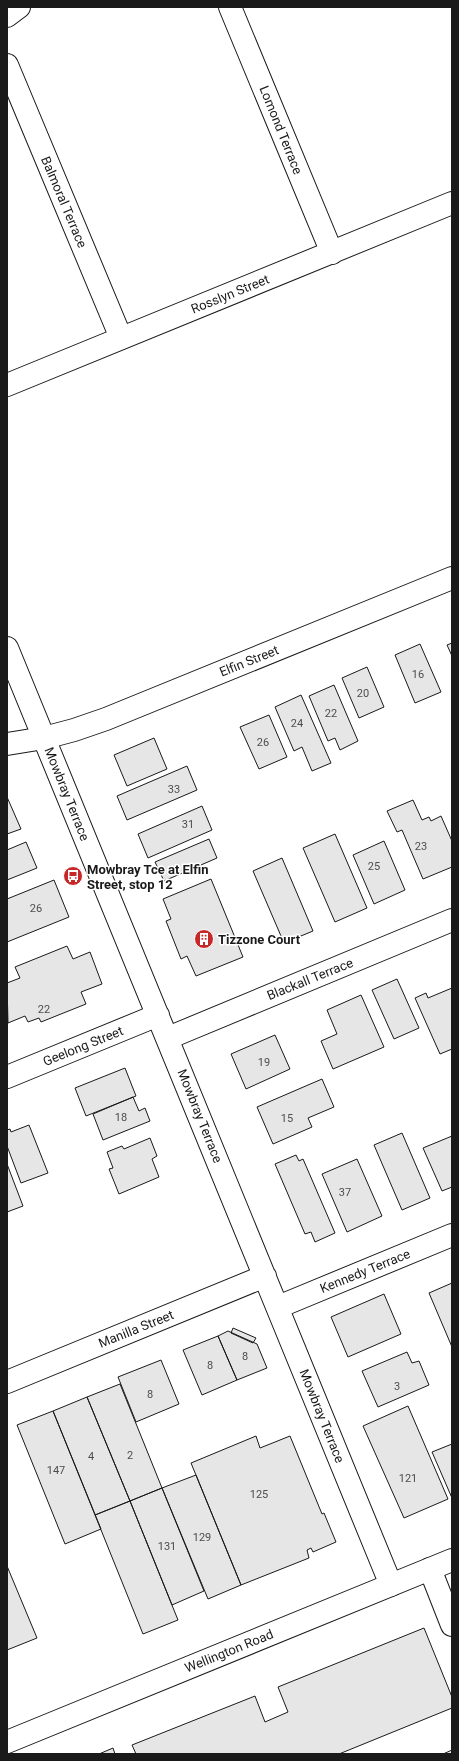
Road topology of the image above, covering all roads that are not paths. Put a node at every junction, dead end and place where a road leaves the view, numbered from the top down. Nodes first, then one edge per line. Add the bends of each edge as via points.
1 (19, 7) edge
2 (230, 7) edge
3 (7, 16) edge
4 (7, 65) edge
5 (452, 203) edge
6 (332, 253) junction
7 (121, 338) junction
8 (7, 385) edge
9 (452, 578) edge
10 (7, 648) edge
11 (44, 738) junction
12 (7, 744) edge
13 (452, 920) edge
14 (158, 1014) junction
15 (168, 1038) junction
16 (7, 1078) edge
17 (452, 1235) edge
18 (265, 1276) junction
19 (278, 1307) junction
20 (7, 1382) edge
21 (452, 1560) edge
22 (430, 1569) junction
23 (391, 1585) junction
24 (452, 1625) edge
25 (7, 1742) edge

1 - 3 street
2 - 6 street, Lomond Terrace
4 - 7 street, Balmoral Terrace
5 - 6 street, Rosslyn Street
6 - 7 street, Rosslyn Street
7 - 8 street, Rosslyn Street
9 - 11 street, Elfin Street via 106,719
10 - 11 street, Mowbray Terrace
11 - 12 street, Elfin Street
11 - 14 street, Mowbray Terrace
13 - 15 street, Blackall Terrace
14 - 15 street, Mowbray Terrace
14 - 16 street, Geelong Street
15 - 18 street, Mowbray Terrace
17 - 19 street, Kennedy Terrace
18 - 19 street, Mowbray Terrace
18 - 20 street, Manilla Street
19 - 23 street, Mowbray Terrace
21 - 22 street, Wellington Road
22 - 23 street, Wellington Road
22 - 24 street
23 - 25 street, Wellington Road

